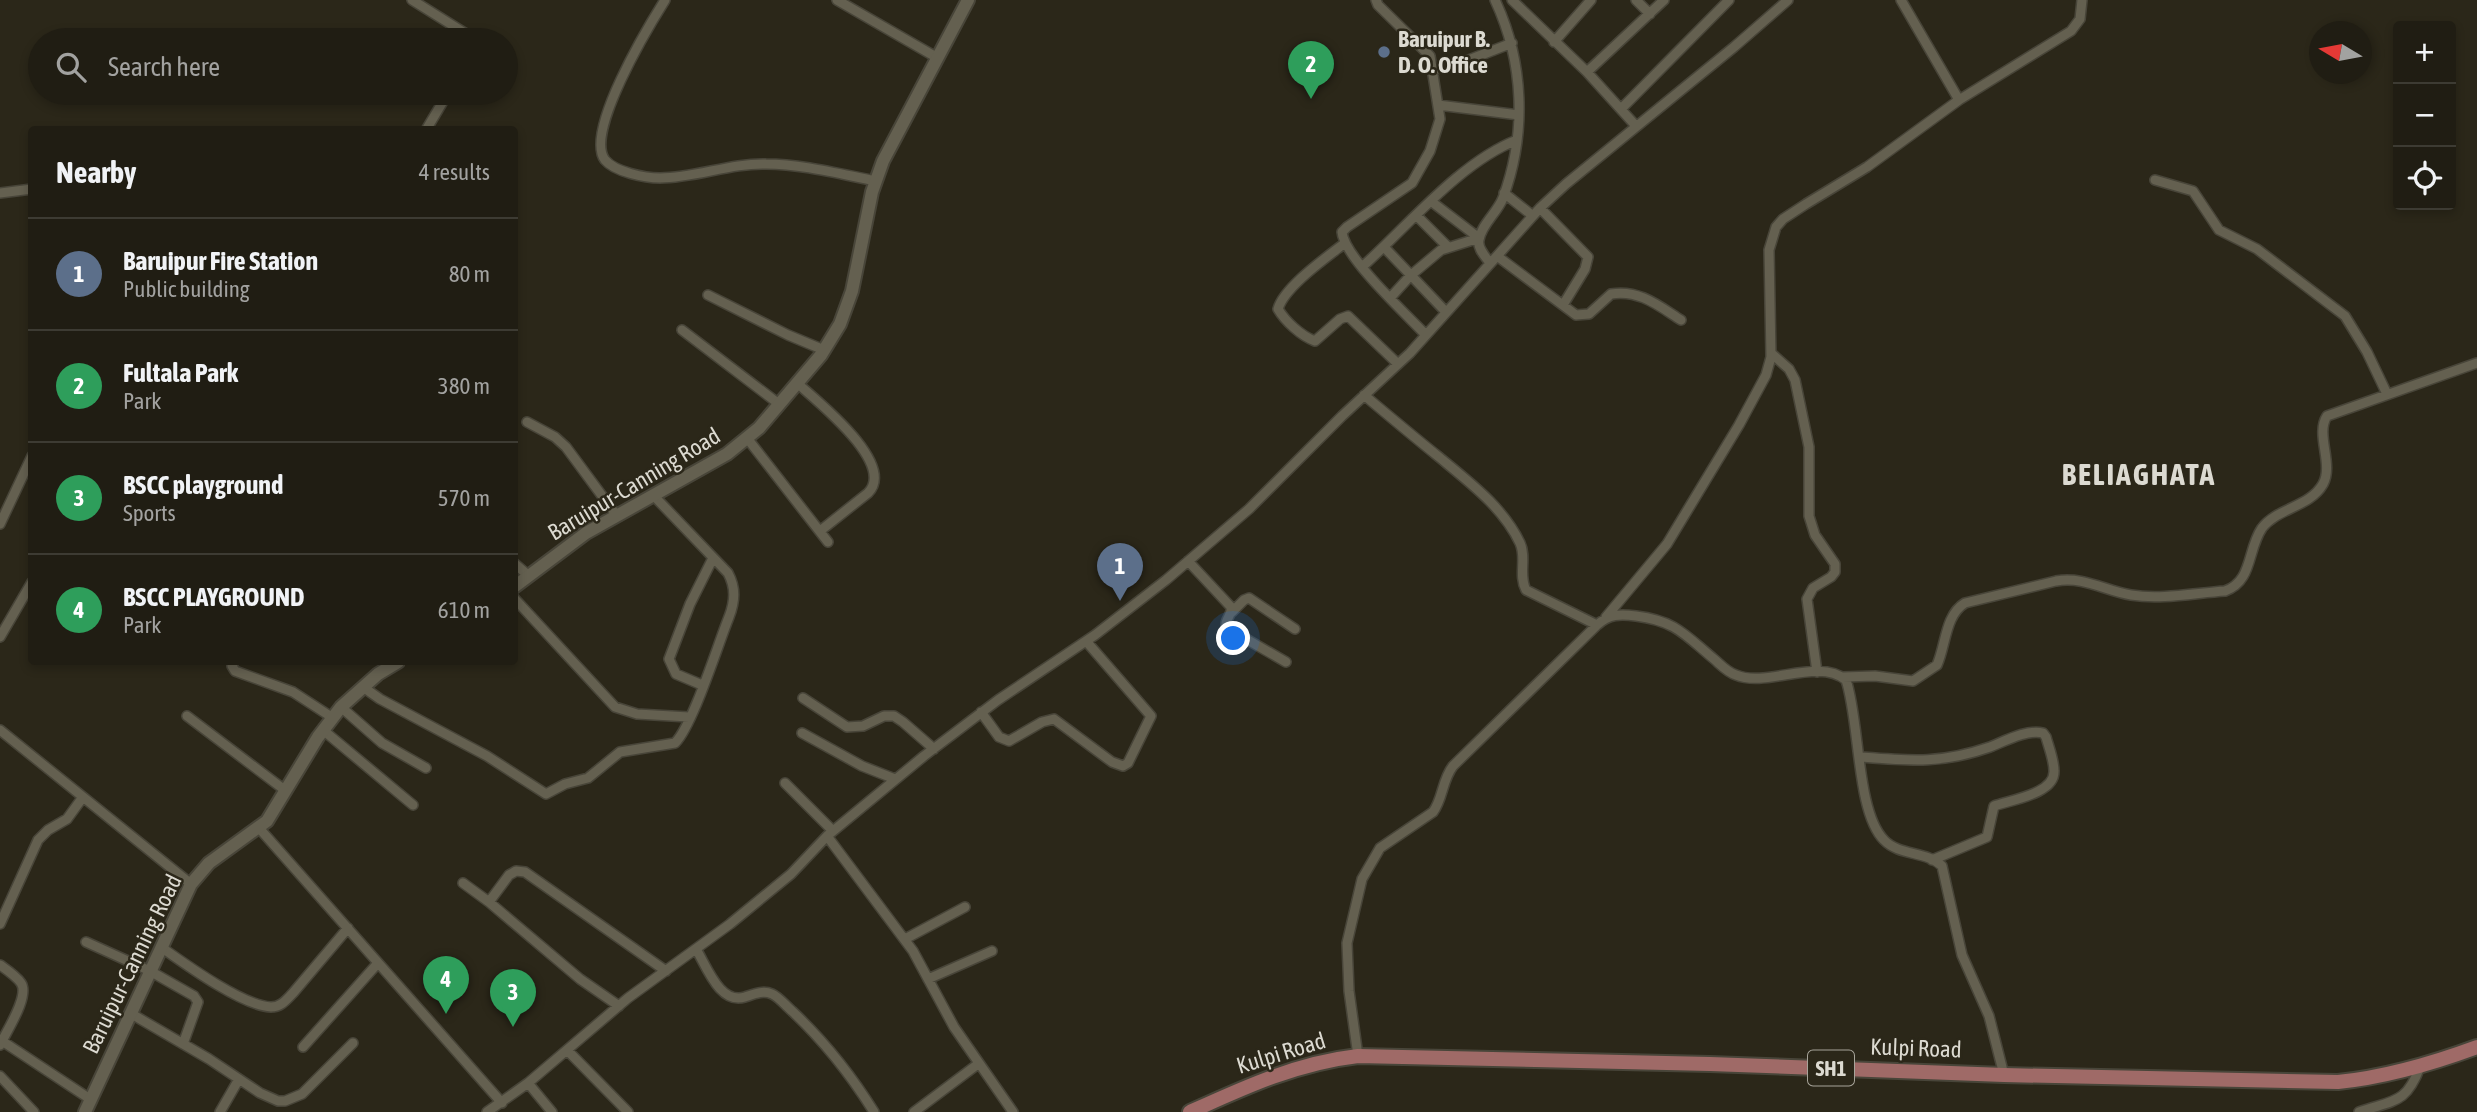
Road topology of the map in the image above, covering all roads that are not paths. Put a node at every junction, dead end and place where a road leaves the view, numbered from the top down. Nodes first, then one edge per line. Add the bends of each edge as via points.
1 (412, 0) edge
2 (665, 0) edge
3 (837, 0) edge
4 (968, 0) edge
5 (1376, 0) edge
6 (1495, 0) edge
7 (1591, 0) edge
8 (1636, 0) edge
9 (1664, 0) edge
10 (1729, 0) edge
11 (1788, 0) edge
12 (1901, 0) edge
13 (2082, 0) edge
14 (1518, 2) edge
15 (1650, 14) junction
16 (457, 28) edge
17 (1554, 42) junction
18 (1511, 43) junction
19 (936, 57) junction
20 (1433, 70) junction
21 (1587, 72) junction
22 (1959, 100) junction
23 (441, 105) edge
24 (1438, 105) junction
25 (1621, 109) junction
26 (1519, 115) junction
27 (428, 126) edge
28 (1636, 126) junction
29 (1517, 140) junction
30 (2155, 180) dead end
31 (876, 181) junction
32 (28, 190) edge
33 (0, 193) edge
34 (1504, 193) junction
35 (1432, 202) junction
36 (1536, 212) junction
37 (1417, 216) junction
38 (1479, 239) junction
39 (1345, 243) junction
40 (1384, 247) junction
41 (1448, 247) junction
42 (1493, 260) junction
43 (1362, 267) junction
44 (1410, 276) junction
45 (708, 295) dead end
46 (1391, 297) junction
47 (1563, 305) junction
48 (1445, 311) junction
49 (1681, 320) dead end
50 (682, 330) dead end
51 (1425, 334) junction
52 (824, 350) junction
53 (1771, 353) junction
54 (2477, 363) edge
55 (1398, 365) junction
56 (797, 383) junction
57 (2387, 394) junction
58 (1364, 395) junction
59 (779, 404) junction
60 (527, 422) dead end
61 (747, 438) junction
62 (28, 464) edge
63 (654, 496) junction
64 (617, 516) junction
65 (0, 524) edge
66 (820, 531) junction
67 (828, 542) dead end
68 (713, 558) junction
69 (1188, 561) junction
70 (518, 566) edge
71 (529, 576) junction
72 (518, 584) edge
73 (28, 589) edge
74 (518, 602) edge
75 (1232, 612) junction
76 (1605, 618) junction
77 (1597, 625) junction
78 (1296, 629) dead end
79 (0, 637) edge
80 (1086, 641) junction
81 (1286, 662) dead end
82 (233, 665) edge
83 (393, 665) edge
84 (1817, 672) junction
85 (1843, 677) junction
86 (702, 685) junction
87 (363, 687) junction
88 (803, 698) dead end
89 (341, 707) junction
90 (981, 712) junction
91 (187, 716) dead end
92 (689, 717) junction
93 (332, 718) junction
94 (0, 730) edge
95 (323, 730) junction
96 (802, 733) dead end
97 (934, 749) junction
98 (1860, 757) junction
99 (426, 768) dead end
100 (895, 779) junction
101 (785, 783) dead end
102 (286, 791) junction
103 (83, 797) junction
104 (413, 805) dead end
105 (259, 828) junction
106 (830, 834) junction
107 (1932, 860) junction
108 (463, 883) dead end
109 (191, 884) junction
110 (489, 902) junction
111 (965, 907) dead end
112 (0, 924) edge
113 (348, 928) junction
114 (905, 939) junction
115 (86, 942) dead end
116 (161, 947) junction
117 (696, 949) junction
118 (992, 951) dead end
119 (378, 963) junction
120 (0, 965) edge
121 (150, 971) junction
122 (666, 971) junction
123 (928, 979) junction
124 (619, 1006) junction
125 (130, 1013) junction
126 (1, 1043) edge
127 (353, 1043) dead end
128 (183, 1044) junction
129 (303, 1047) dead end
130 (2477, 1047) edge
131 (568, 1051) junction
132 (1358, 1056) junction
133 (978, 1064) junction
134 (2420, 1067) junction
135 (2004, 1075) junction
136 (0, 1076) edge
137 (239, 1079) junction
138 (528, 1083) junction
139 (90, 1099) junction
140 (502, 1103) junction
141 (34, 1112) edge
142 (85, 1112) edge
143 (220, 1112) edge
144 (487, 1112) edge
145 (552, 1112) edge
146 (628, 1112) edge
147 (874, 1112) edge
148 (914, 1112) edge
149 (1013, 1112) edge
150 (1190, 1112) edge
151 (2359, 1112) edge

1 - 16 street
2 - 31 street via 634,52 603,127 604,159 624,170 658,178 765,163
3 - 19 street
4 - 19 main road, Baruipur-Canning Road
5 - 20 street via 1430,56
6 - 18 street
7 - 17 street
8 - 15 street
9 - 15 street
10 - 25 street
11 - 28 street
12 - 22 street
13 - 22 street via 2080,19 2071,31
14 - 17 street
15 - 21 street
17 - 21 street
18 - 20 street
18 - 26 street via 1517,64
19 - 31 main road, Baruipur-Canning Road
20 - 24 street
21 - 25 street
22 - 53 street via 1776,227 1769,250
23 - 27 street
24 - 26 street
24 - 39 street via 1439,125 1416,179 1342,232
25 - 28 street
26 - 29 street
28 - 36 street
29 - 34 street
29 - 35 street via 1479,161
30 - 57 street via 2193,191 2219,230 2257,249 2345,316
31 - 52 main road, Baruipur-Canning Road via 852,290 840,324
32 - 33 street
34 - 36 street
34 - 38 street
35 - 37 street
35 - 38 street
36 - 42 street
36 - 47 street via 1588,257 1586,269
37 - 40 street
37 - 41 street
38 - 41 street
38 - 42 street via 1480,249
39 - 43 street
39 - 55 street via 1309,271 1278,309 1315,341 1348,316
40 - 43 street
40 - 44 street
41 - 44 street
42 - 47 street
42 - 48 street
43 - 46 street
44 - 46 street
44 - 48 street
45 - 52 street
46 - 51 street
47 - 49 street via 1584,316 1611,294 1632,293
48 - 51 street
50 - 59 street
51 - 55 street
52 - 56 main road, Baruipur-Canning Road
53 - 76 street via 1760,386 1667,544
53 - 84 street via 1796,380 1809,447 1809,516 1815,536 1835,564 1831,577 1808,593
54 - 57 street
55 - 58 street
56 - 59 main road, Baruipur-Canning Road
56 - 66 street via 853,438 869,457 876,476 869,493
57 - 85 street via 2327,415 2323,426 2324,482 2313,495 2263,527 2243,579 2232,588 2134,596 2090,582 2056,581 1959,606 1937,665 1913,681
58 - 69 street via 1249,509
58 - 77 street via 1475,487 1502,516 1523,551 1521,577 1526,590
59 - 61 main road, Baruipur-Canning Road
60 - 64 street via 566,447
61 - 63 main road, Baruipur-Canning Road
61 - 66 street
62 - 65 street
63 - 64 main road, Baruipur-Canning Road
63 - 68 street
64 - 71 main road, Baruipur-Canning Road
66 - 67 street
68 - 86 street via 731,577 734,598
68 - 86 street via 669,659 676,674
69 - 75 street
69 - 80 street
70 - 71 street
71 - 72 main road, Baruipur-Canning Road
73 - 79 street
74 - 92 street via 615,707 637,714
75 - 78 street via 1249,598
75 - 81 street via 1226,621 1229,630
76 - 77 street
76 - 84 street via 1624,614 1669,622 1728,671 1743,677
77 - 132 street via 1452,766 1433,812 1385,843 1367,867 1347,943
80 - 90 street
80 - 90 street via 1151,716 1128,763 1112,762 1054,719 1009,741 999,737
82 - 93 street via 239,674 293,692
83 - 87 main road, Baruipur-Canning Road
84 - 85 street
85 - 98 street
86 - 92 street
87 - 89 main road, Baruipur-Canning Road
87 - 92 street via 547,794 588,778 620,752 675,743
88 - 97 street via 847,726 894,716
89 - 93 main road, Baruipur-Canning Road
89 - 99 street via 375,738
90 - 97 street
91 - 102 street
93 - 95 main road, Baruipur-Canning Road
94 - 103 street
95 - 102 main road, Baruipur-Canning Road
95 - 104 street
96 - 100 street
97 - 100 street
98 - 107 street via 1868,812 1880,835 1897,849
98 - 107 street via 1933,761 1970,754 2031,732 2046,737 2054,771 2049,783 2034,794 1994,806 1985,839
100 - 106 street
101 - 106 street
102 - 105 main road, Baruipur-Canning Road
103 - 109 street
103 - 112 street via 67,819 38,840
105 - 109 main road, Baruipur-Canning Road via 209,863
105 - 113 street
106 - 114 street
106 - 117 street via 791,874
107 - 135 street via 1942,866 1962,955 1989,1016
108 - 110 street
109 - 116 main road, Baruipur-Canning Road
110 - 122 street via 509,875 525,872
110 - 124 street
111 - 114 street
113 - 116 street via 284,1003 272,1007 231,991
113 - 119 street
114 - 123 street
115 - 121 street
116 - 121 main road, Baruipur-Canning Road
117 - 122 street
117 - 147 street via 728,997 775,995 838,1060
118 - 123 street
119 - 129 street
119 - 140 street
120 - 126 street via 24,990
121 - 125 main road, Baruipur-Canning Road
121 - 128 street via 198,1002
122 - 124 street
123 - 133 street
124 - 131 street
125 - 128 street
125 - 139 main road, Baruipur-Canning Road
126 - 139 street
127 - 137 street via 302,1094 285,1101 260,1093
128 - 137 street
130 - 134 main road, Kulpi Road / SH1
131 - 138 street
131 - 146 street
132 - 135 main road, Kulpi Road / SH1
132 - 150 main road, Kulpi Road / SH1 via 1283,1072
133 - 148 street
133 - 149 street
134 - 135 main road, Kulpi Road / SH1 via 2338,1082
134 - 151 street via 2404,1096
136 - 141 street
137 - 143 street
138 - 140 street
138 - 145 street
139 - 142 main road, Baruipur-Canning Road
140 - 144 street

